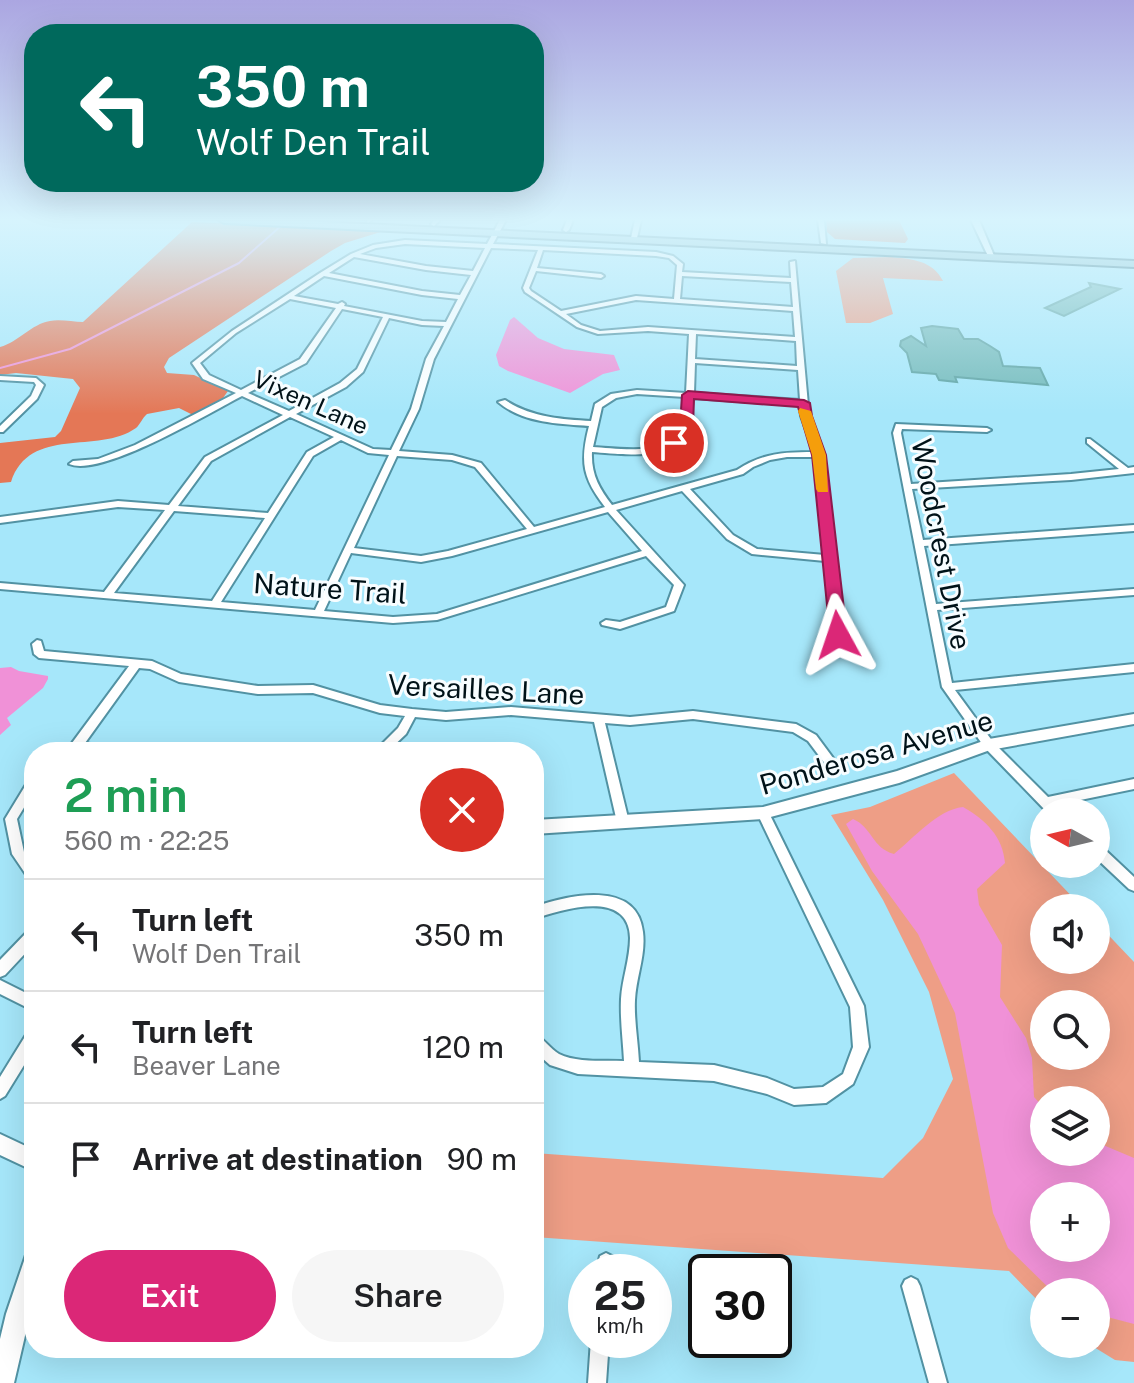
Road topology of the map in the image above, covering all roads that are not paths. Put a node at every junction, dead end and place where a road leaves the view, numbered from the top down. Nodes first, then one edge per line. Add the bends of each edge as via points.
1 (308, 285) edge
2 (377, 285) edge
3 (467, 285) edge
4 (527, 285) edge
5 (679, 285) edge
6 (794, 285) edge
7 (291, 297) junction
8 (461, 297) junction
9 (677, 301) junction
10 (342, 304) junction
11 (796, 309) junction
12 (562, 313) junction
13 (387, 315) junction
14 (448, 324) junction
15 (693, 332) junction
16 (799, 339) junction
17 (691, 361) junction
18 (802, 368) junction
19 (0, 378) edge
20 (245, 394) junction
21 (688, 395) junction
22 (502, 402) dead end
23 (804, 403) junction
24 (288, 413) junction
25 (595, 424) junction
26 (0, 430) edge
27 (987, 430) dead end
28 (339, 438) junction
29 (1090, 441) dead end
30 (587, 449) junction
31 (393, 453) junction
32 (819, 455) junction
33 (73, 464) dead end
34 (1130, 470) edge
35 (908, 487) junction
36 (684, 488) junction
37 (172, 508) junction
38 (611, 508) junction
39 (270, 516) junction
40 (0, 520) edge
41 (1134, 528) edge
42 (532, 530) junction
43 (919, 543) junction
44 (349, 550) junction
45 (648, 552) junction
46 (831, 559) junction
47 (0, 586) edge
48 (1134, 592) edge
49 (108, 594) junction
50 (215, 604) junction
51 (933, 607) junction
52 (319, 611) junction
53 (606, 623) dead end
54 (829, 642) dead end
55 (37, 644) dead end
56 (137, 663) junction
57 (1134, 668) edge
58 (947, 687) junction
59 (412, 713) junction
60 (1134, 719) edge
61 (599, 720) junction
62 (76, 742) edge
63 (390, 742) edge
64 (989, 745) junction
65 (833, 766) dead end
66 (1134, 784) edge
67 (24, 795) edge
68 (1040, 798) edge
69 (1085, 798) edge
70 (763, 813) junction
71 (6, 819) edge
72 (623, 822) junction
73 (544, 826) edge
74 (24, 862) edge
75 (1110, 863) edge
76 (1134, 885) edge
77 (544, 910) edge
78 (24, 945) edge
79 (0, 970) edge
80 (0, 987) edge
81 (24, 999) edge
82 (544, 1050) edge
83 (24, 1051) edge
84 (632, 1068) junction
85 (0, 1091) edge
86 (0, 1144) edge
87 (24, 1156) edge
88 (911, 1286) dead end
89 (24, 1293) edge
90 (599, 1358) edge
91 (2, 1383) edge
92 (597, 1383) edge
93 (938, 1383) edge

1 - 7 street
2 - 8 street
3 - 8 street
4 - 12 street via 528,292
5 - 9 street
6 - 11 street
7 - 10 street
7 - 20 street, Vixen Lane via 196,363 206,377
8 - 14 street
9 - 11 street
9 - 12 street via 621,299
10 - 13 street
10 - 20 street via 303,361
11 - 16 street
12 - 15 street via 600,333
13 - 14 street
13 - 24 street via 360,370 343,385
14 - 31 street
15 - 16 street
15 - 17 street
16 - 18 street
17 - 18 street
17 - 21 street
18 - 23 street
19 - 26 street via 36,380 40,385
20 - 24 street, Vixen Lane
20 - 33 street via 138,447
21 - 23 street
21 - 25 street via 614,396 598,406
21 - 30 street via 686,426 674,443 642,452
22 - 25 street via 547,419
23 - 32 street
24 - 28 street, Vixen Lane
24 - 37 street via 208,459
25 - 30 street
27 - 35 street, Woodcrest Drive via 899,426
28 - 31 street, Vixen Lane
28 - 39 street via 310,454
29 - 34 street
30 - 38 street via 589,476
31 - 42 street, Vixen Lane via 478,465
31 - 44 street
32 - 36 street via 771,455 740,472
32 - 46 street
34 - 35 street
35 - 43 street, Woodcrest Drive
36 - 38 street
36 - 46 street via 730,537 755,552
37 - 39 street
37 - 40 street via 118,504
37 - 49 street
38 - 42 street
38 - 45 street
39 - 50 street
41 - 43 street
42 - 44 street via 421,559
43 - 51 street, Woodcrest Drive
44 - 52 street
45 - 52 street, Nature Trail via 437,617 393,620
45 - 53 street via 679,585 670,609 620,626
46 - 54 street via 838,635
47 - 49 street, Nature Trail
48 - 51 street
49 - 50 street, Nature Trail
50 - 52 street, Nature Trail
51 - 58 street, Woodcrest Drive
55 - 56 street, Versailles Lane via 39,654
56 - 59 street, Versailles Lane via 215,685 313,689
56 - 62 street
57 - 58 street
58 - 64 street, Woodcrest Drive
59 - 61 street, Versailles Lane via 511,711
59 - 63 street
60 - 64 street, Ponderosa Avenue
61 - 65 street, Versailles Lane via 693,715 796,728 809,734
61 - 72 street, Versailles Lane
64 - 68 street, Woodcrest Drive
64 - 70 street, Ponderosa Avenue via 899,777
66 - 69 street
67 - 71 street
70 - 72 street, Ponderosa Avenue
70 - 84 street via 857,1006 861,1047 848,1079 826,1095 794,1097 714,1073
71 - 74 street
72 - 73 street, Ponderosa Avenue
75 - 76 street
77 - 84 street via 567,902 597,902 629,911 636,938 628,1001
78 - 79 street
80 - 81 street
82 - 84 street via 555,1060 578,1066
83 - 85 street
86 - 87 street
88 - 93 street
89 - 91 street
90 - 92 street

